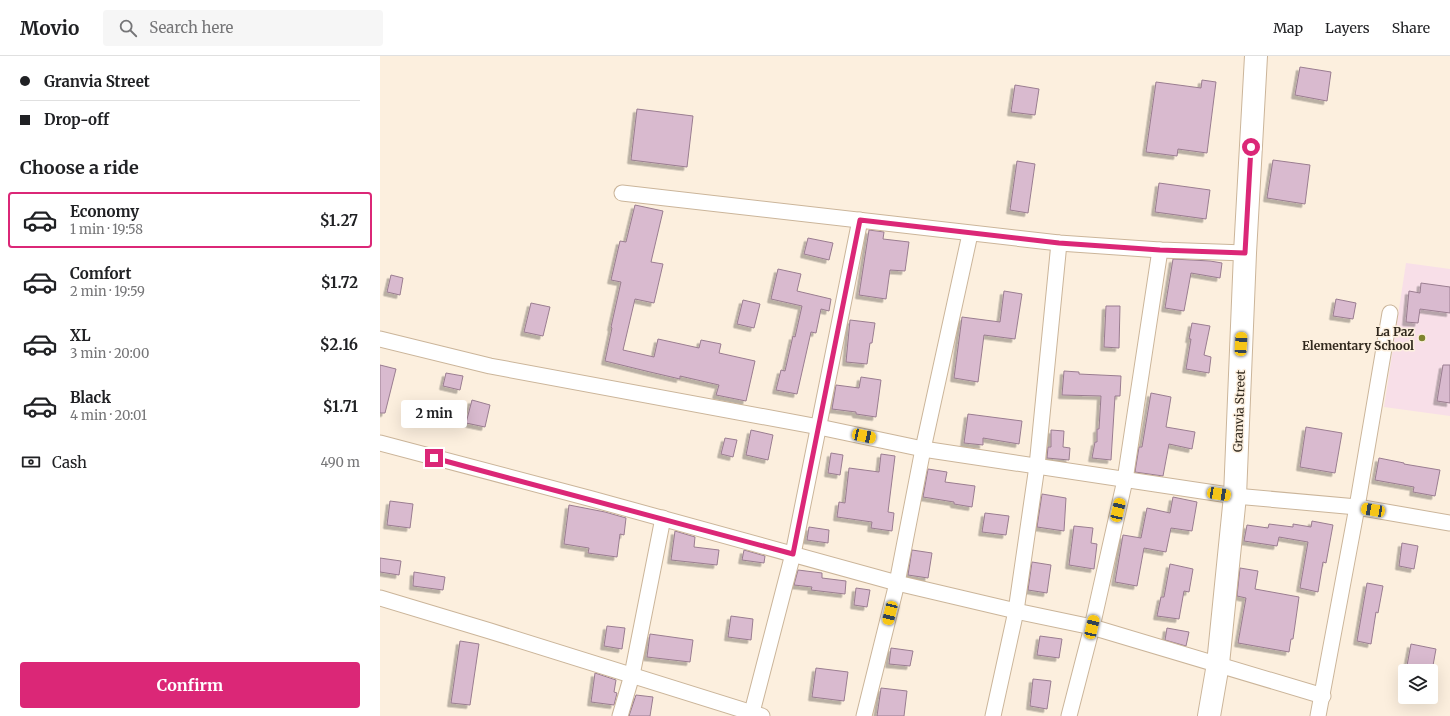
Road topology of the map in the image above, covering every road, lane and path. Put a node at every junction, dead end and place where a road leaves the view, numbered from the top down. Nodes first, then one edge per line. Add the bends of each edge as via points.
1 (1256, 56) edge
2 (622, 193) dead end
3 (860, 220) junction
4 (970, 234) junction
5 (1059, 243) junction
6 (1160, 250) junction
7 (1245, 253) junction
8 (1390, 314) dead end
9 (380, 339) edge
10 (819, 428) junction
11 (380, 443) edge
12 (923, 449) junction
13 (1037, 466) junction
14 (1125, 480) junction
15 (1235, 496) junction
16 (1357, 507) junction
17 (663, 518) junction
18 (1450, 523) edge
19 (793, 554) junction
20 (897, 583) junction
21 (380, 598) edge
22 (1016, 611) junction
23 (1092, 627) junction
24 (1218, 664) junction
25 (632, 675) junction
26 (1323, 696) junction
27 (755, 715) edge
28 (620, 716) edge
29 (864, 716) edge
30 (993, 716) edge
31 (1069, 716) edge
32 (1209, 716) edge
33 (1318, 716) edge

1 - 7 street, Granvia Street
2 - 3 street
3 - 4 street
3 - 10 street
4 - 5 street
4 - 12 street
5 - 6 street
5 - 13 street
6 - 7 street
6 - 14 street
7 - 15 street, Granvia Street
8 - 16 street
9 - 10 street via 490,366
10 - 12 street
10 - 19 street
11 - 17 street
12 - 13 street
12 - 20 street
13 - 14 street
13 - 22 street
14 - 15 street
14 - 23 street
15 - 16 street
15 - 24 street, Granvia Street
16 - 18 street
16 - 26 street
17 - 19 street
17 - 25 street
19 - 20 street
19 - 27 street
20 - 22 street
20 - 29 street
21 - 25 street
22 - 23 street
22 - 30 street
23 - 24 street
23 - 31 street
24 - 26 street
24 - 32 street, Granvia Street
25 - 27 street
25 - 28 street
26 - 33 street

